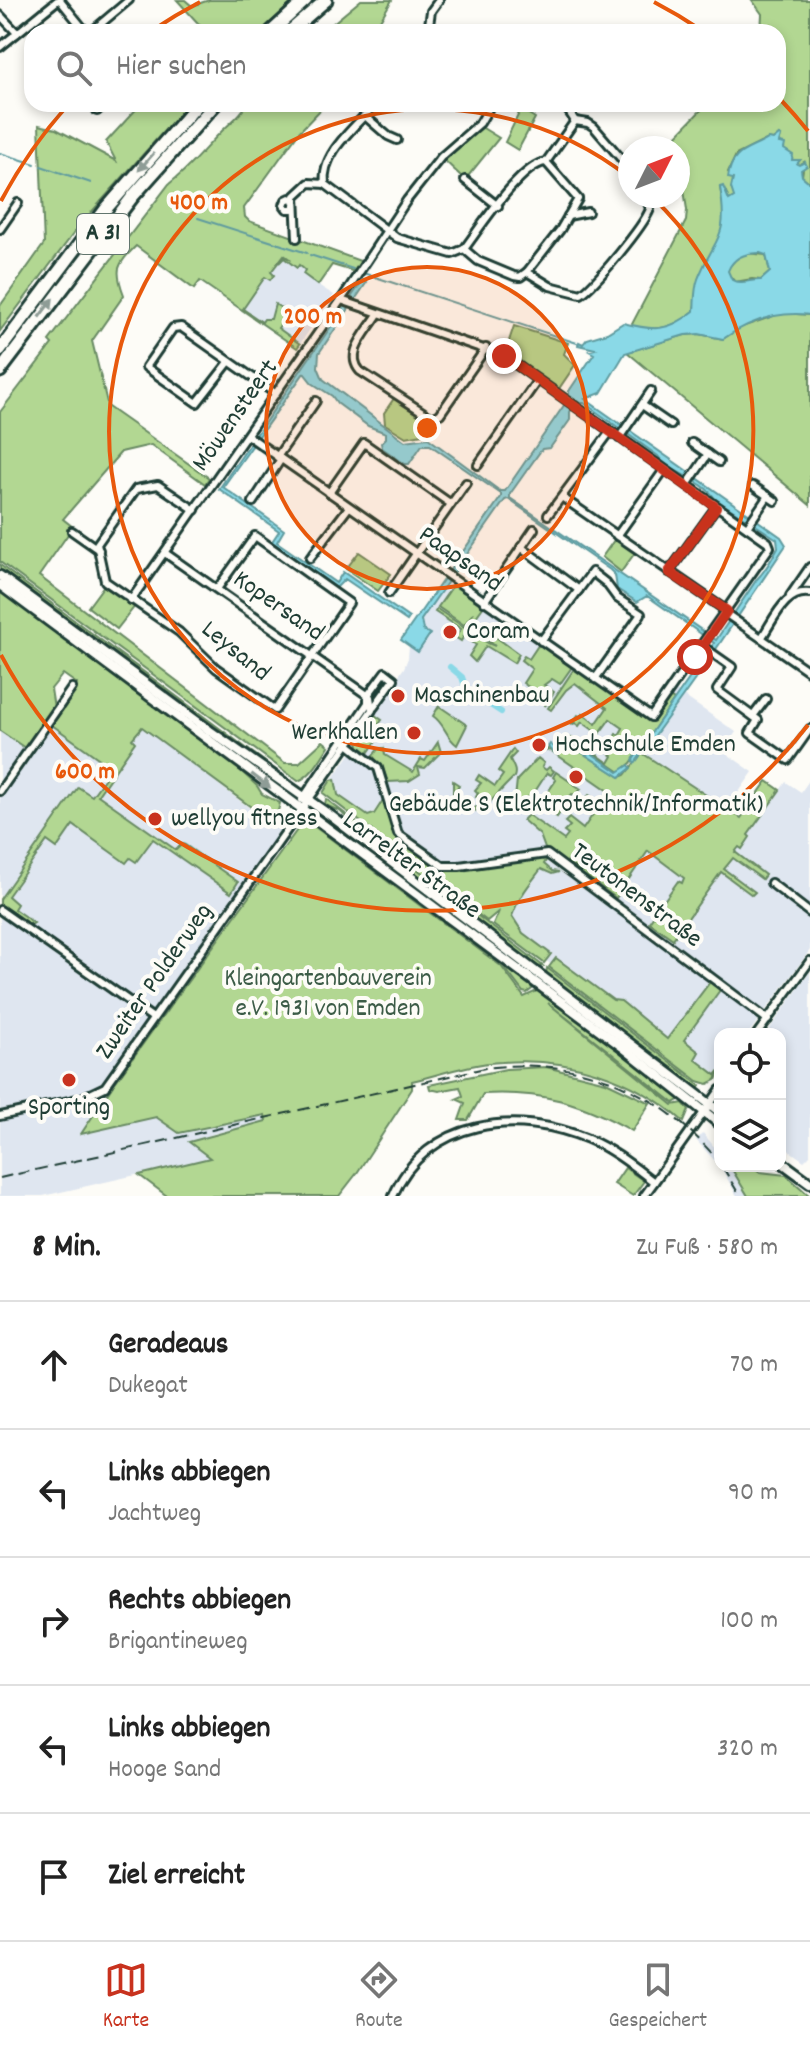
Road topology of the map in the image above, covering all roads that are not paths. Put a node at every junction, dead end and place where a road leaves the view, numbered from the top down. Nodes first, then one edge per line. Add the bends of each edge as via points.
1 (59, 0) edge
2 (129, 0) edge
3 (306, 0) edge
4 (326, 0) edge
5 (439, 0) edge
6 (0, 15) edge
7 (28, 24) edge
8 (82, 24) edge
9 (99, 24) edge
10 (280, 24) edge
11 (298, 24) edge
12 (429, 24) edge
13 (24, 28) edge
14 (17, 33) junction
15 (0, 47) edge
16 (191, 112) edge
17 (208, 112) edge
18 (368, 112) edge
19 (486, 112) edge
20 (569, 112) edge
21 (365, 116) junction
22 (575, 121) junction
23 (397, 140) dead end
24 (618, 155) edge
25 (546, 162) junction
26 (465, 180) dead end
27 (325, 184) junction
28 (18, 203) dead end
29 (498, 206) junction
30 (649, 208) edge
31 (588, 212) dead end
32 (568, 216) junction
33 (0, 229) edge
34 (387, 231) junction
35 (297, 238) dead end
36 (464, 249) junction
37 (527, 272) junction
38 (346, 302) junction
39 (378, 314) junction
40 (486, 348) junction
41 (0, 350) edge
42 (229, 362) junction
43 (0, 371) edge
44 (537, 381) junction
45 (651, 391) dead end
46 (276, 394) junction
47 (316, 401) dead end
48 (642, 405) junction
49 (432, 418) junction
50 (671, 425) dead end
51 (432, 428) dead end
52 (610, 432) junction
53 (621, 435) junction
54 (251, 438) junction
55 (692, 443) dead end
56 (708, 454) junction
57 (279, 458) junction
58 (719, 462) dead end
59 (478, 465) dead end
60 (664, 470) junction
61 (691, 480) junction
62 (466, 483) dead end
63 (753, 486) dead end
64 (329, 493) junction
65 (768, 496) junction
66 (563, 498) junction
67 (775, 501) dead end
68 (253, 502) dead end
69 (451, 504) junction
70 (349, 507) junction
71 (716, 507) junction
72 (195, 510) junction
73 (548, 515) dead end
74 (750, 522) junction
75 (534, 529) dead end
76 (72, 531) dead end
77 (617, 536) junction
78 (521, 547) junction
79 (99, 550) junction
80 (165, 553) junction
81 (416, 554) junction
82 (310, 558) dead end
83 (810, 567) edge
84 (669, 572) junction
85 (0, 576) edge
86 (0, 585) edge
87 (217, 589) junction
88 (579, 590) junction
89 (389, 593) dead end
90 (810, 593) edge
91 (790, 596) junction
92 (131, 600) junction
93 (484, 602) junction
94 (349, 603) junction
95 (356, 609) dead end
96 (730, 615) junction
97 (762, 637) junction
98 (541, 641) junction
99 (707, 648) junction
100 (313, 656) junction
101 (810, 672) edge
102 (595, 679) junction
103 (72, 688) dead end
104 (368, 695) junction
105 (766, 699) dead end
106 (372, 710) junction
107 (753, 716) junction
108 (810, 729) edge
109 (346, 742) junction
110 (0, 791) edge
111 (306, 799) junction
112 (300, 809) junction
113 (771, 883) dead end
114 (0, 910) edge
115 (810, 913) edge
116 (810, 961) edge
117 (153, 1018) junction
118 (768, 1020) junction
119 (762, 1028) edge
120 (714, 1098) edge
121 (707, 1108) junction
122 (714, 1110) edge
123 (0, 1116) edge
124 (714, 1117) edge
125 (786, 1165) edge
126 (654, 1182) junction
127 (810, 1183) edge
128 (393, 1196) edge
129 (645, 1196) edge

1 - 7 street
1 - 8 street
2 - 9 street
3 - 10 highway
4 - 11 highway
5 - 12 street
6 - 14 street
13 - 14 street
14 - 15 street
16 -> 41 highway, A 31 via 105,210
43 -> 17 highway, A 31 via 124,207
18 - 21 street
19 - 34 street, Möwensteert via 431,168
20 - 22 street
21 - 23 street
21 - 27 street via 340,142 325,170
22 - 24 street via 594,127
22 - 25 street
25 - 29 street via 537,163
25 - 32 street via 578,197
26 - 29 street
27 - 34 street
27 - 35 street via 308,184 297,192
28 - 33 street
29 - 36 street
30 - 37 street via 644,223 584,293 552,286
31 - 32 street
32 - 37 street
34 - 36 street via 438,251 452,254
34 - 38 street, Möwensteert
36 - 37 street via 514,276
38 - 39 street
38 - 46 street, Möwensteert
39 - 40 street
39 - 49 street via 354,352 354,364
40 - 44 street
40 - 49 street
42 - 42 street via 197,403 146,367 173,328 181,327
42 - 46 street
44 - 52 street
44 - 59 street
45 - 48 street
46 - 54 street, Möwensteert
47 - 57 street
48 - 50 street
48 - 53 street
49 - 51 street
52 - 53 street
52 - 66 street
53 - 60 street
54 - 57 street, Paapsand
54 - 72 street, Möwensteert
55 - 56 street
56 - 58 street
56 - 61 street
57 - 64 street, Paapsand
57 - 68 street
60 - 61 street
60 - 77 street
61 - 71 street
62 - 69 street
63 - 65 street
64 - 69 street via 364,443
64 - 70 street, Paapsand
65 - 67 street
65 - 74 street
66 - 73 street
66 - 77 street
69 - 81 street
70 - 81 street, Paapsand
70 - 82 street
71 - 74 street
71 - 84 street
72 - 79 street via 158,485 136,489 97,544
72 - 80 street, Möwensteert
74 - 96 street via 770,547
75 - 78 street
76 - 79 street
77 - 84 street
78 - 88 street
78 - 93 street
79 - 92 street, Leysand via 105,581
80 - 87 street, Kopersand
80 - 92 street, Möwensteert
81 - 89 street
81 - 93 street, Paapsand
83 - 91 street
84 - 96 street
85 - 111 street, Larrelter Straße
86 -> 112 street, Larrelter Straße
87 - 94 street via 255,536
87 - 100 street, Kopersand
88 - 98 street
88 - 102 street via 592,572 641,614
90 - 91 street
91 - 97 street
92 - 100 street, Leysand via 275,710
93 - 98 street, Paapsand
94 - 95 street
94 - 100 street
96 - 97 street
96 - 99 street via 710,634
97 - 101 street
98 - 102 street, Paapsand
99 - 102 street, Paapsand via 651,717
99 - 107 street via 732,667 717,690
100 - 104 street, Kopersand
103 - 110 street
104 - 106 street
104 - 106 street via 385,672 394,679
104 - 109 street
105 - 107 street
106 - 109 street
107 - 108 street via 758,720 750,733 788,760
109 - 111 street
109 - 118 street, Teutonenstraße via 378,768 398,834 443,866 547,854
111 - 112 street, Zweiter Polderweg
111 - 121 street, Larrelter Straße via 611,1027
112 - 117 street, Zweiter Polderweg
112 - 121 street, Larrelter Straße
113 - 115 street
114 - 117 street
116 - 118 street
117 - 123 street, Zweiter Polderweg via 100,1091
118 - 119 street
120 - 121 street
121 - 122 street, Larrelter Straße
121 - 124 street, Larrelter Straße
121 - 126 street
125 - 127 street
126 - 128 street via 587,1138 541,1124 508,1122 438,1142 414,1162
126 - 129 street

